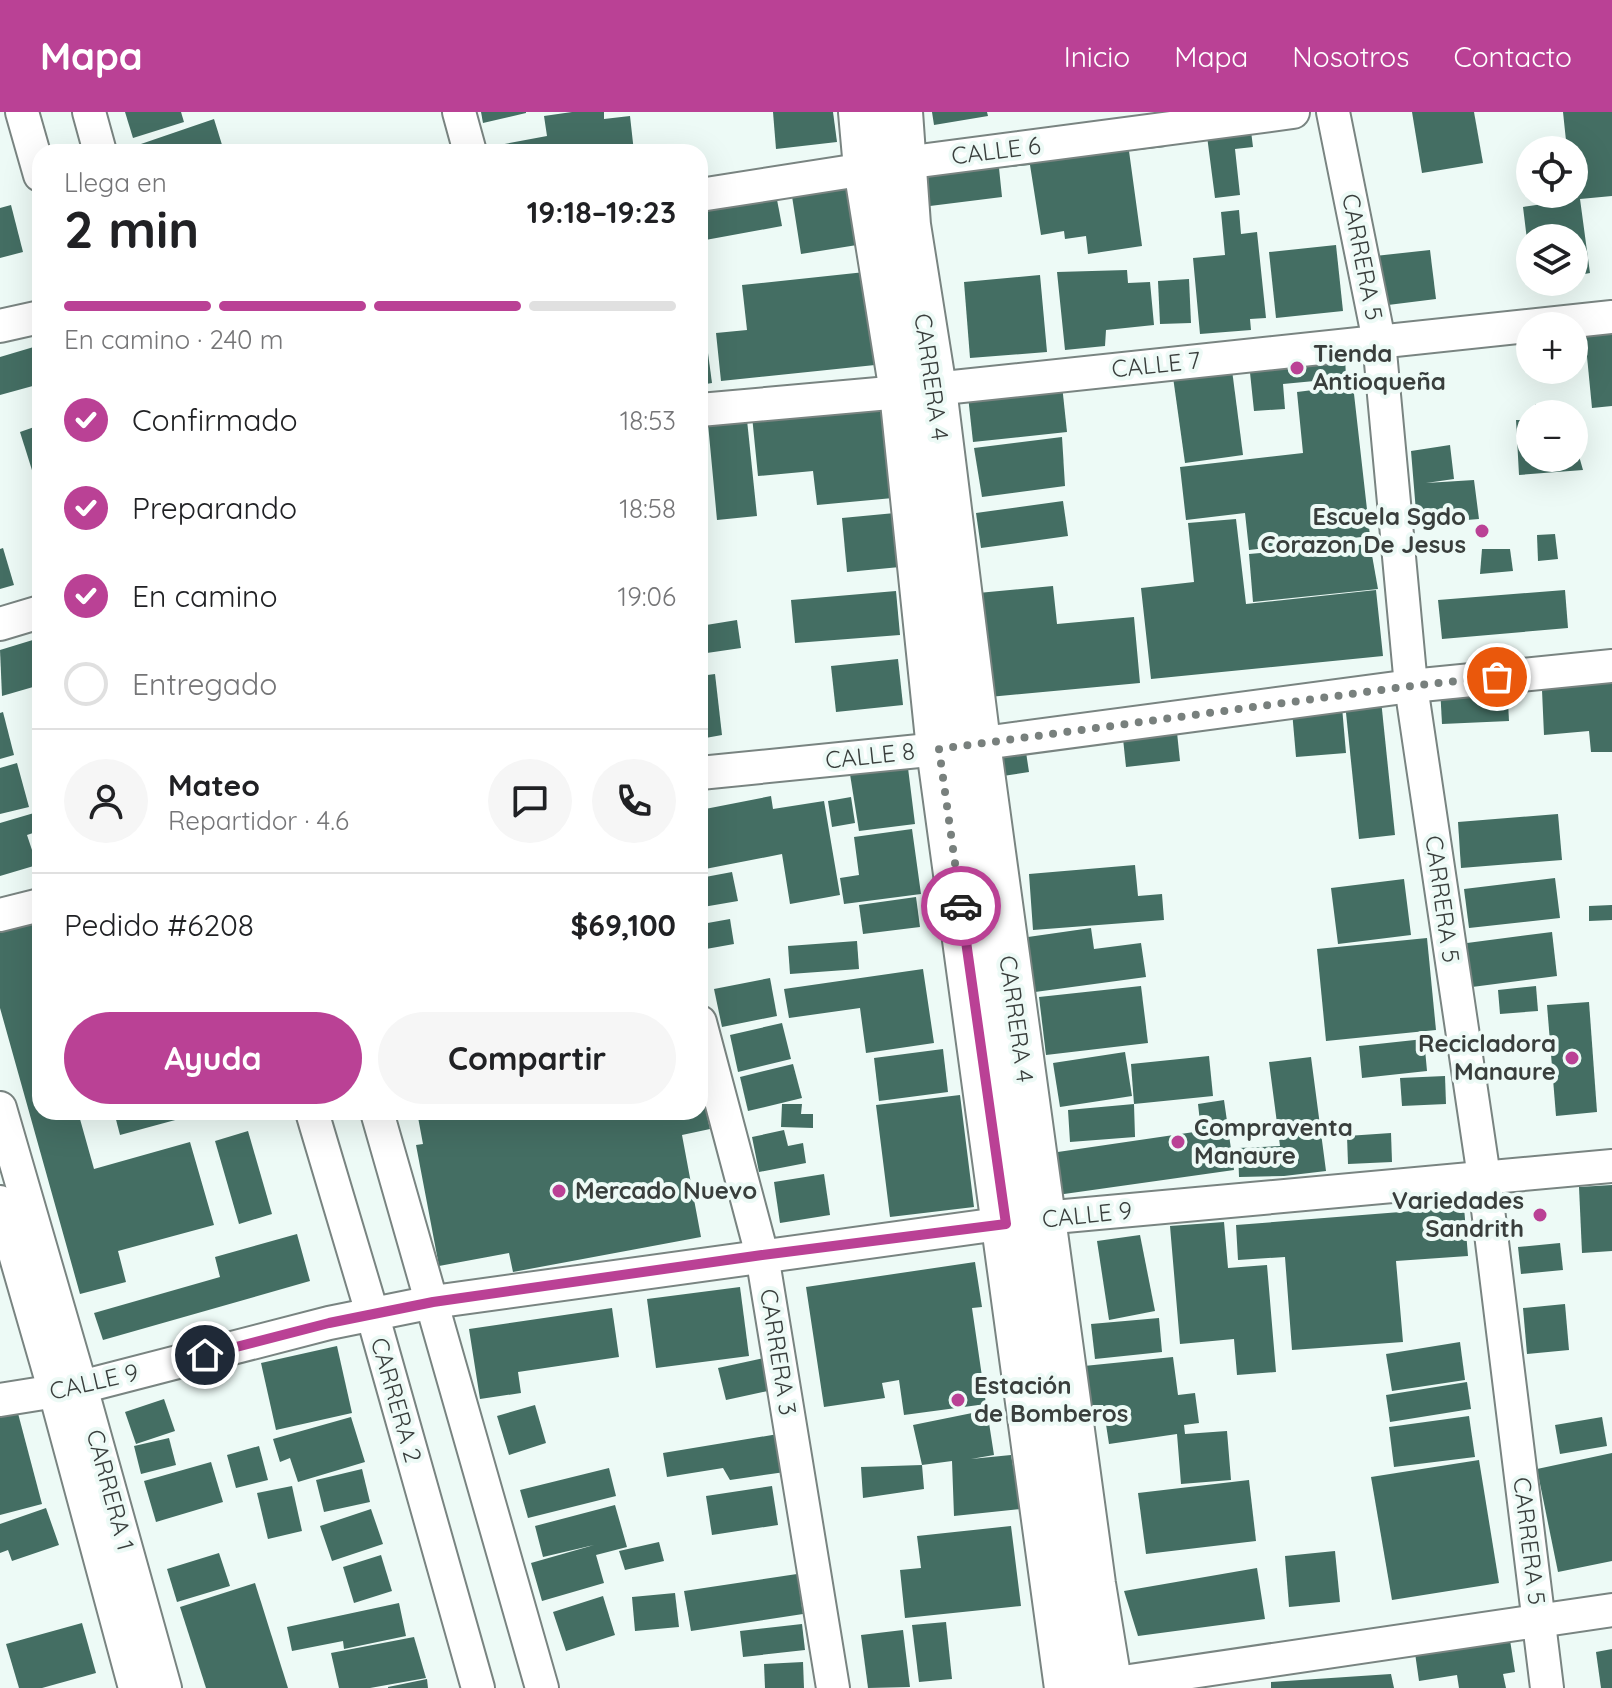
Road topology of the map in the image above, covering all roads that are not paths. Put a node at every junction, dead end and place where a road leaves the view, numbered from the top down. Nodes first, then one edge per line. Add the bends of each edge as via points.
1 (22, 112) edge
2 (89, 112) edge
3 (459, 112) edge
4 (861, 112) edge
5 (900, 112) edge
6 (1293, 112) edge
7 (1333, 112) edge
8 (98, 144) edge
9 (468, 144) edge
10 (32, 147) edge
11 (885, 165) junction
12 (708, 194) edge
13 (1612, 317) edge
14 (32, 319) edge
15 (0, 326) edge
16 (1379, 341) junction
17 (918, 391) junction
18 (708, 409) edge
19 (32, 614) edge
20 (0, 624) edge
21 (1612, 666) edge
22 (1411, 686) junction
23 (959, 746) junction
24 (708, 772) edge
25 (32, 907) edge
26 (0, 915) edge
27 (708, 1052) edge
28 (0, 1108) edge
29 (314, 1120) edge
30 (379, 1120) edge
31 (1612, 1166) edge
32 (1484, 1177) junction
33 (0, 1202) edge
34 (1025, 1221) junction
35 (762, 1255) junction
36 (433, 1302) junction
37 (372, 1313) junction
38 (68, 1389) junction
39 (0, 1400) edge
40 (1612, 1610) edge
41 (1539, 1623) junction
42 (1098, 1687) edge
43 (135, 1688) edge
44 (165, 1688) edge
45 (478, 1688) edge
46 (542, 1688) edge
47 (833, 1688) edge
48 (1067, 1688) edge
49 (1547, 1688) edge

1 - 10 street
2 - 8 street
3 - 9 street
4 - 11 street, CARRERA 4
5 - 11 street, CARRERA 4
6 - 11 street, CALLE 6
7 - 16 street, CARRERA 5
11 - 12 street, CALLE 6
11 - 17 street, CARRERA 4 via 908,225
13 - 16 street, CALLE 7
14 - 15 street
16 - 17 street, CALLE 7
16 - 22 street, CARRERA 5
17 - 18 street, CALLE 7
17 - 23 street, CARRERA 4
19 - 20 street
21 - 22 street, CALLE 8
22 - 23 street, CALLE 8
22 - 32 street, CARRERA 5
23 - 24 street, CALLE 8
23 - 34 street, CARRERA 4
25 - 26 street
27 - 35 street, CARRERA 3
28 - 38 street, CARRERA 1
29 - 37 street, CARRERA 2
30 - 36 street
31 - 32 street, CALLE 9
32 - 34 street, CALLE 9
32 - 41 street, CARRERA 5
33 - 38 street, CARRERA 1
34 - 35 street, CALLE 9
34 - 42 street, CARRERA 4 via 1093,1584
34 - 48 street, CARRERA 4
35 - 36 street, CALLE 9
35 - 47 street, CARRERA 3
36 - 37 street, CALLE 9
36 - 46 street
37 - 38 street, CALLE 9
37 - 45 street, CARRERA 2
38 - 39 street, CALLE 9
38 - 43 street, CARRERA 1
38 - 44 street, CARRERA 1
40 - 41 street
41 - 42 street
41 - 49 street, CARRERA 5

